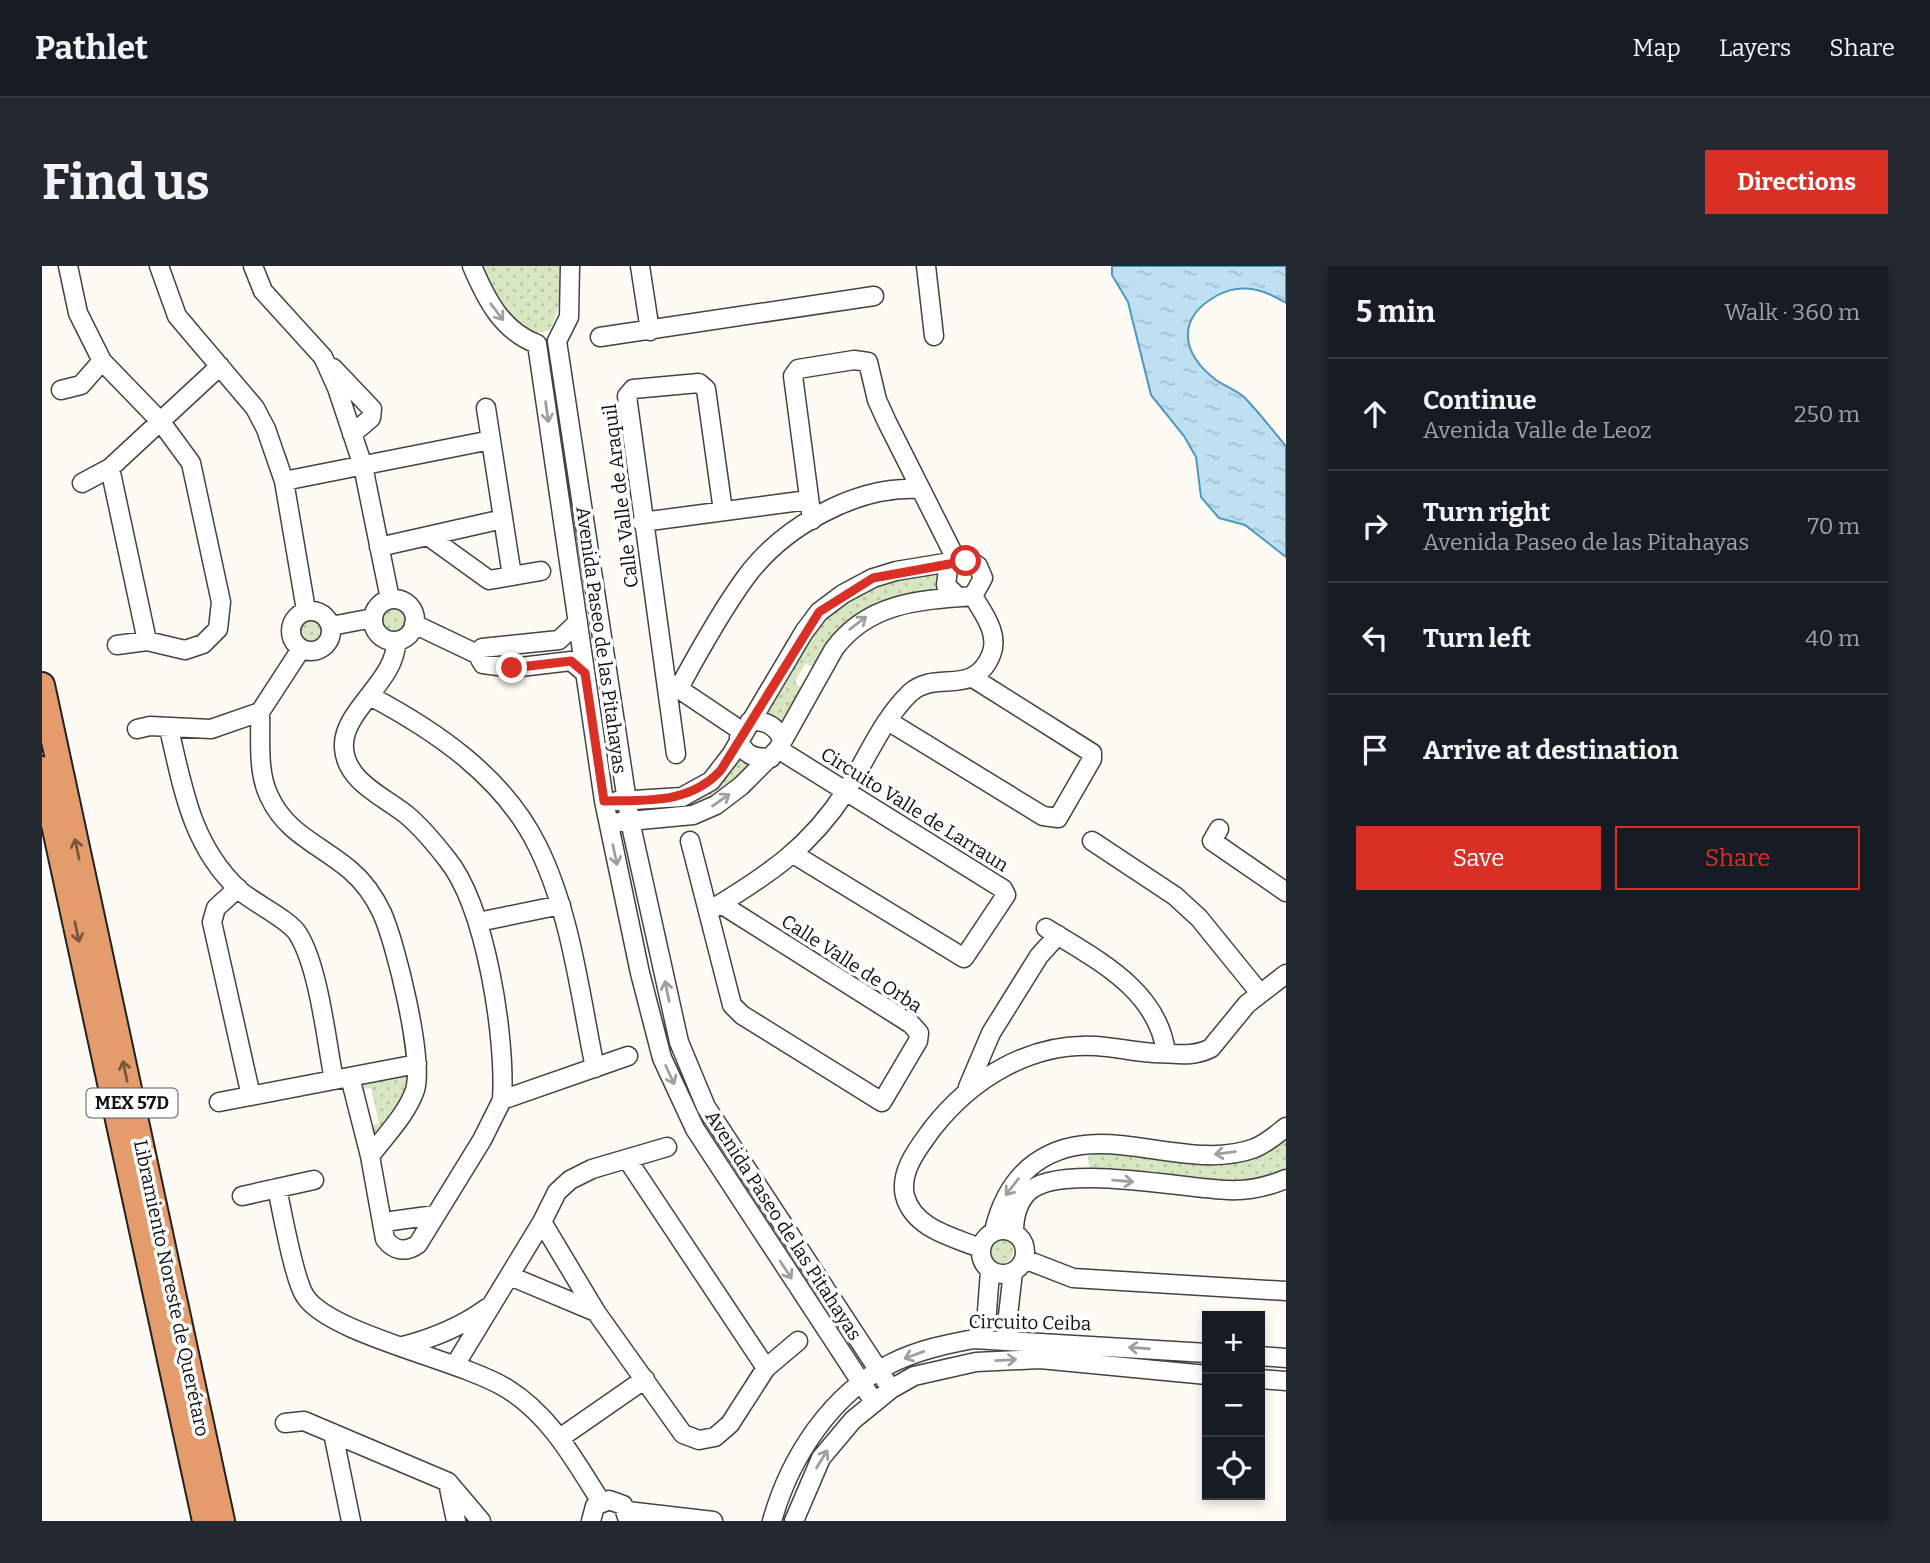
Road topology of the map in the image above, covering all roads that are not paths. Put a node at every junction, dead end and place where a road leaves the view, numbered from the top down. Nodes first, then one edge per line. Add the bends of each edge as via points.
1 (68, 266) edge
2 (159, 266) edge
3 (253, 266) edge
4 (472, 266) edge
5 (570, 266) edge
6 (640, 266) edge
7 (926, 266) edge
8 (874, 296) dead end
9 (650, 331) junction
10 (934, 336) dead end
11 (600, 337) dead end
12 (556, 341) junction
13 (537, 344) junction
14 (323, 357) junction
15 (102, 361) junction
16 (220, 366) junction
17 (61, 390) dead end
18 (486, 408) dead end
19 (161, 422) junction
20 (352, 435) junction
21 (491, 440) junction
22 (363, 466) junction
23 (110, 468) junction
24 (284, 481) junction
25 (82, 483) dead end
26 (918, 489) junction
27 (808, 500) junction
28 (723, 511) junction
29 (503, 519) junction
30 (812, 520) junction
31 (642, 522) junction
32 (428, 536) junction
33 (379, 547) junction
34 (955, 562) junction
35 (541, 570) dead end
36 (512, 576) junction
37 (965, 597) junction
38 (390, 599) junction
39 (306, 610) junction
40 (373, 618) junction
41 (578, 622) junction
42 (414, 624) junction
43 (331, 626) junction
44 (396, 640) junction
45 (146, 641) junction
46 (117, 645) dead end
47 (508, 647) junction
48 (301, 649) junction
49 (477, 654) junction
50 (512, 668) junction
51 (585, 673) junction
52 (973, 678) junction
53 (42, 685) edge
54 (673, 685) junction
55 (370, 696) junction
56 (260, 712) junction
57 (888, 721) junction
58 (136, 729) dead end
59 (169, 729) junction
60 (744, 730) junction
61 (777, 749) junction
62 (676, 754) dead end
63 (42, 769) edge
64 (846, 792) junction
65 (682, 797) junction
66 (604, 801) junction
67 (627, 801) junction
68 (684, 816) junction
69 (630, 821) junction
70 (608, 824) junction
71 (1219, 830) dead end
72 (691, 841) dead end
73 (1092, 841) dead end
74 (795, 855) junction
75 (238, 888) junction
76 (1286, 892) edge
77 (561, 905) junction
78 (715, 907) junction
79 (478, 922) junction
80 (1286, 974) edge
81 (1259, 992) junction
82 (1166, 1053) junction
83 (628, 1056) dead end
84 (417, 1064) junction
85 (595, 1068) junction
86 (342, 1078) junction
87 (964, 1094) junction
88 (251, 1096) junction
89 (502, 1100) junction
90 (219, 1102) dead end
91 (1286, 1127) edge
92 (1083, 1144) junction
93 (667, 1146) dead end
94 (370, 1156) junction
95 (627, 1159) junction
96 (1083, 1177) junction
97 (1286, 1179) edge
98 (314, 1180) dead end
99 (277, 1188) junction
100 (242, 1196) dead end
101 (764, 1196) junction
102 (746, 1209) junction
103 (435, 1215) junction
104 (384, 1222) junction
105 (542, 1222) junction
106 (994, 1231) junction
107 (1014, 1232) junction
108 (980, 1248) junction
109 (1018, 1266) junction
110 (990, 1271) junction
111 (510, 1276) junction
112 (1286, 1291) edge
113 (493, 1304) junction
114 (596, 1312) junction
115 (974, 1339) junction
116 (1010, 1339) junction
117 (799, 1341) dead end
118 (403, 1346) junction
119 (1202, 1353) edge
120 (1265, 1356) edge
121 (1286, 1358) edge
122 (455, 1365) junction
123 (766, 1368) junction
124 (880, 1371) junction
125 (1202, 1375) edge
126 (645, 1379) junction
127 (1265, 1379) edge
128 (1286, 1381) edge
129 (861, 1384) junction
130 (891, 1389) junction
131 (874, 1402) junction
132 (285, 1423) dead end
133 (333, 1433) junction
134 (560, 1437) junction
135 (448, 1482) junction
136 (601, 1502) junction
137 (627, 1516) edge
138 (679, 1520) edge
139 (205, 1521) edge
140 (222, 1521) edge
141 (351, 1521) edge
142 (456, 1521) edge
143 (481, 1521) edge
144 (590, 1521) edge
145 (713, 1521) edge
146 (772, 1521) edge
147 (794, 1521) edge

1 - 15 street via 78,313
2 - 16 street via 177,316
3 - 14 street via 263,291
4 -> 13 street via 500,319 520,338
5 - 12 street via 569,317
6 - 9 street
7 - 10 street
8 - 9 street
9 - 11 street
12 - 13 street
12 - 67 street, Avenida Paseo de las Pitahayas
13 -> 41 street, Avenida Paseo de las Pitahayas
14 - 20 street
14 - 20 street via 372,409 372,418
15 - 17 street via 81,385
15 - 19 street
16 - 19 street
16 - 24 street via 256,408
18 - 21 street
19 - 23 street
19 - 45 street via 191,463 221,602 218,629 203,644 185,650
20 - 22 street
21 - 22 street
21 - 29 street
22 - 24 street
22 - 33 street
23 - 25 street
23 - 45 street
24 - 39 street
26 - 27 street via 877,400 872,368 868,362 854,360 798,369 793,376
26 - 30 street via 879,492
26 - 34 street
27 - 28 street
27 - 30 street
28 - 31 street
28 - 31 street, Calle Valle de Araquil via 706,389 699,383 633,389 627,396
29 - 32 street
29 - 36 street
30 - 54 street via 784,539 746,576
31 - 54 street, Calle Valle de Araquil
32 - 33 street
32 - 36 street via 489,580
33 - 38 street
34 - 37 street via 945,577 946,585
34 - 37 street via 972,562 982,572 982,585
34 - 60 street via 873,578 819,612
35 - 36 street
37 - 52 street via 994,638 989,660
61 -> 37 street via 834,649 856,623 901,606
38 - 40 street via 380,604
38 - 42 street via 408,604
39 - 43 street via 322,613
39 - 48 street via 290,628
40 - 43 street
40 - 44 street via 379,634
41 - 47 street via 559,640
41 - 51 street, Avenida Paseo de las Pitahayas
42 - 44 street via 411,632
42 - 49 street
43 - 48 street via 324,647
44 - 55 street via 396,650
45 - 46 street
47 - 49 street via 482,648
47 - 50 street
48 - 56 street
49 - 50 street via 483,664
50 - 51 street via 571,661
51 - 66 street, Avenida Paseo de las Pitahayas
52 - 57 street via 919,687
52 - 57 street via 1092,753 1058,818 1043,816
140 -> 53 highway, Libramiento Noreste de Querétaro / MEX 57D
54 - 60 street, Circuito Valle de Larraun
54 - 62 street, Calle Valle de Araquil
55 - 77 street via 457,749 500,792 537,845
55 - 79 street via 346,729 344,749 353,773 409,816 449,861
56 - 59 street via 211,729
56 - 84 street via 260,760 268,794 283,821 351,870 382,913 406,1000
57 - 64 street
58 - 59 street
59 - 75 street via 190,818 215,861
60 - 61 street, Circuito Valle de Larraun via 766,722
60 - 61 street, Circuito Valle de Larraun via 741,746 752,757
60 - 65 street via 711,781
61 - 64 street, Circuito Valle de Larraun
68 -> 61 street via 716,805
63 -> 139 highway, Libramiento Noreste de Querétaro / MEX 57D
64 - 74 street
64 - 74 street, Circuito Valle de Larraun via 1003,889 1005,901 970,954 956,957
65 - 67 street
65 - 68 street
66 - 67 street
66 - 70 street, Avenida Paseo de las Pitahayas
67 - 69 street, Avenida Paseo de las Pitahayas
68 - 69 street
69 - 70 street
101 -> 69 street, Avenida Paseo de las Pitahayas via 706,1107 679,1042
70 -> 102 street, Avenida Paseo de las Pitahayas via 662,1058 695,1129
71 - 76 street via 1213,841
72 - 78 street
73 - 81 street via 1175,896 1199,918
74 - 78 street
75 - 86 street via 297,931 310,960
75 - 88 street via 216,908 212,922
77 - 79 street
77 - 85 street
78 - 78 street, Calle Valle de Orba via 919,1033 882,1102 742,1016 732,1005
79 - 89 street via 504,1073
80 - 81 street
81 - 82 street via 1211,1048 1189,1055
82 - 87 street via 1095,1046 1035,1054 999,1069
82 - 87 street via 1153,1013 1135,991 1101,960 1052,931 991,1033
83 - 85 street
84 - 86 street
84 - 94 street via 415,1090
85 - 89 street
86 - 88 street
86 - 94 street
87 - 108 street via 911,1158 905,1195 928,1227
88 - 90 street
89 - 103 street
91 -> 92 street via 1252,1149 1216,1154
92 - 96 street
92 -> 106 street via 1062,1149 1027,1170 1005,1196
93 - 95 street
94 - 104 street
95 - 105 street via 570,1180 557,1192
95 - 123 street
96 -> 97 street via 1228,1191 1265,1187
96 - 107 street via 1055,1181 1028,1192 1019,1205
98 - 99 street
99 - 100 street
99 - 118 street via 303,1295 319,1314
101 - 102 street
101 - 124 street, Avenida Paseo de las Pitahayas
102 -> 129 street, Avenida Paseo de las Pitahayas
103 - 104 street
103 - 104 street via 418,1244 403,1250 385,1239
105 - 111 street
105 - 114 street
106 - 107 street
106 - 108 street
107 - 109 street via 1023,1242
108 - 110 street
109 - 110 street via 998,1274
109 - 112 street via 1073,1278
109 - 116 street via 1007,1324
110 - 115 street via 986,1325
111 - 113 street
111 - 114 street
113 - 118 street via 461,1325
113 - 122 street
114 - 126 street
115 - 116 street, Circuito Ceiba
115 -> 124 street, Circuito Ceiba via 938,1346
119 -> 116 street, Circuito Ceiba
117 - 123 street
118 - 122 street
120 - 121 street
122 - 134 street via 505,1388 535,1409
123 - 126 street via 730,1424 715,1437 699,1440 683,1434
124 - 129 street, Circuito Ceiba
124 - 130 street, Avenida Paseo de las Pitahayas
130 -> 125 street, Circuito Ceiba via 914,1376 976,1362 1040,1359
126 - 134 street
127 - 128 street
129 - 131 street, Avenida Paseo de las Pitahayas
129 - 146 street, Circuito Ceiba via 808,1437
130 - 131 street, Circuito Ceiba
147 -> 131 street, Circuito Ceiba via 821,1458 852,1420
132 - 133 street via 304,1421
133 - 135 street
133 - 141 street
134 - 136 street
135 - 142 street
135 - 143 street
136 - 137 street via 616,1501
136 - 144 street
137 - 138 street
138 - 145 street

